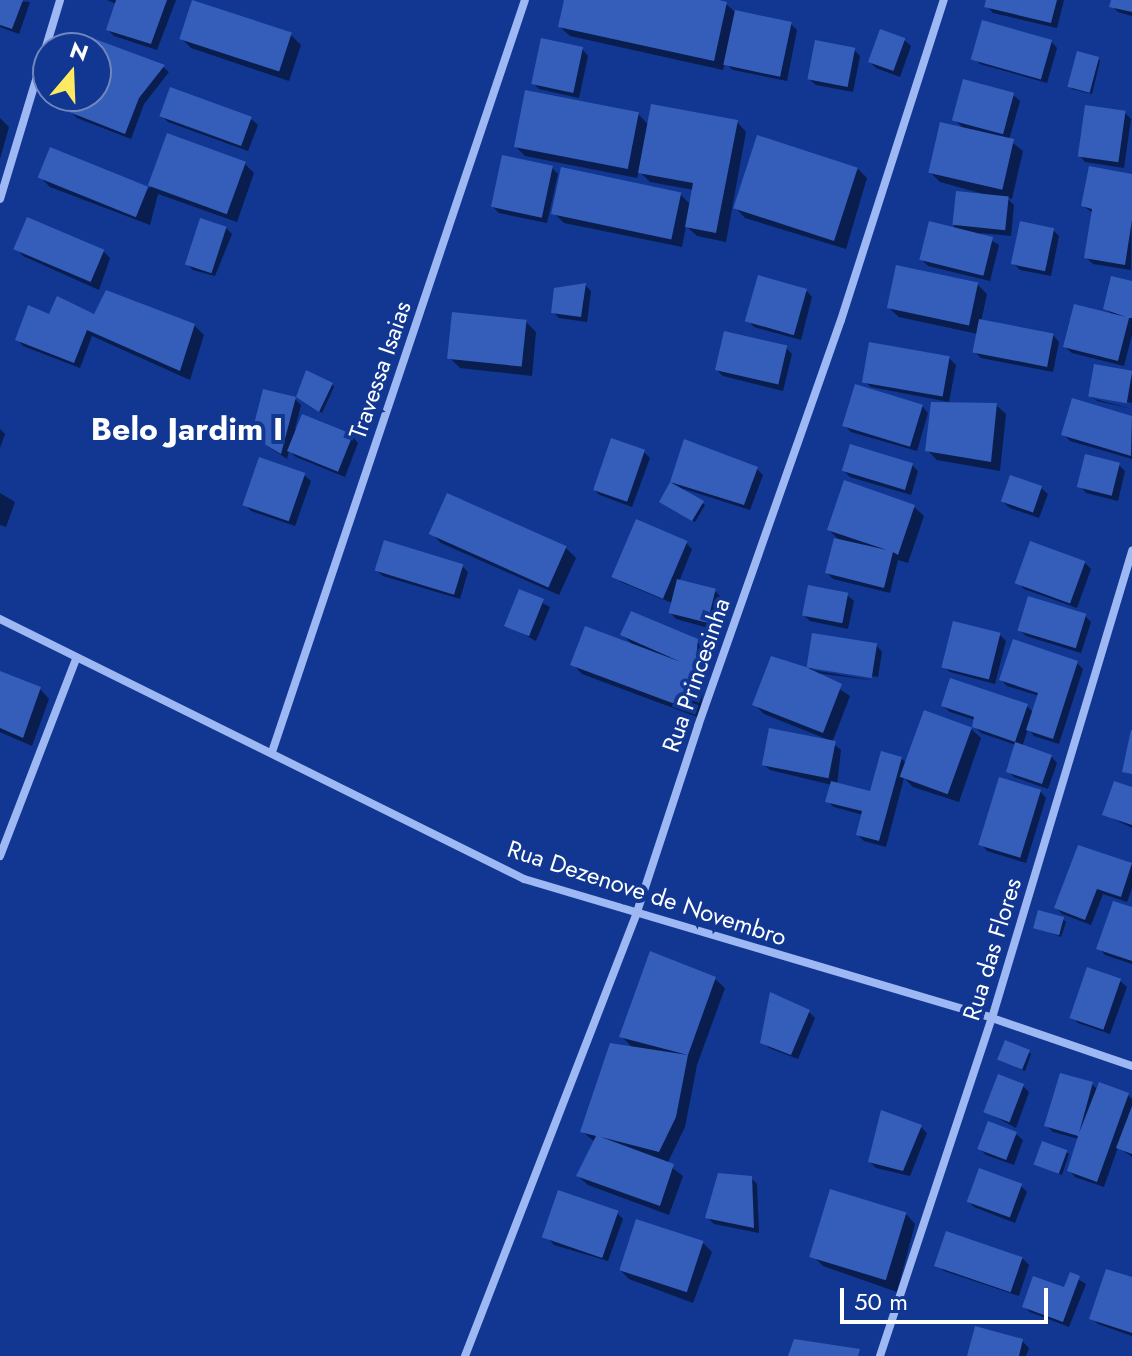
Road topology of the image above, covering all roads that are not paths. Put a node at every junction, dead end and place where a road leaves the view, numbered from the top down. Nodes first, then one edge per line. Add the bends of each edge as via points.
1 (60, 0) edge
2 (525, 0) edge
3 (944, 0) edge
4 (0, 199) edge
5 (1132, 550) edge
6 (0, 619) edge
7 (76, 659) junction
8 (272, 752) junction
9 (0, 856) edge
10 (637, 912) junction
11 (992, 1018) junction
12 (1132, 1066) edge
13 (465, 1356) edge
14 (880, 1356) edge

1 - 4 street
2 - 8 street, Travessa Isaias
3 - 10 street, Rua Princesinha via 841,320
5 - 11 street, Rua das Flores
6 - 7 street, Rua Dezenove de Novembro
7 - 8 street, Rua Dezenove de Novembro
7 - 9 street
8 - 10 street, Rua Dezenove de Novembro via 524,879
10 - 11 street, Rua Dezenove de Novembro
10 - 13 street, Rua Princesinha
11 - 12 street, Rua Dezenove de Novembro
11 - 14 street, Rua das Flores

